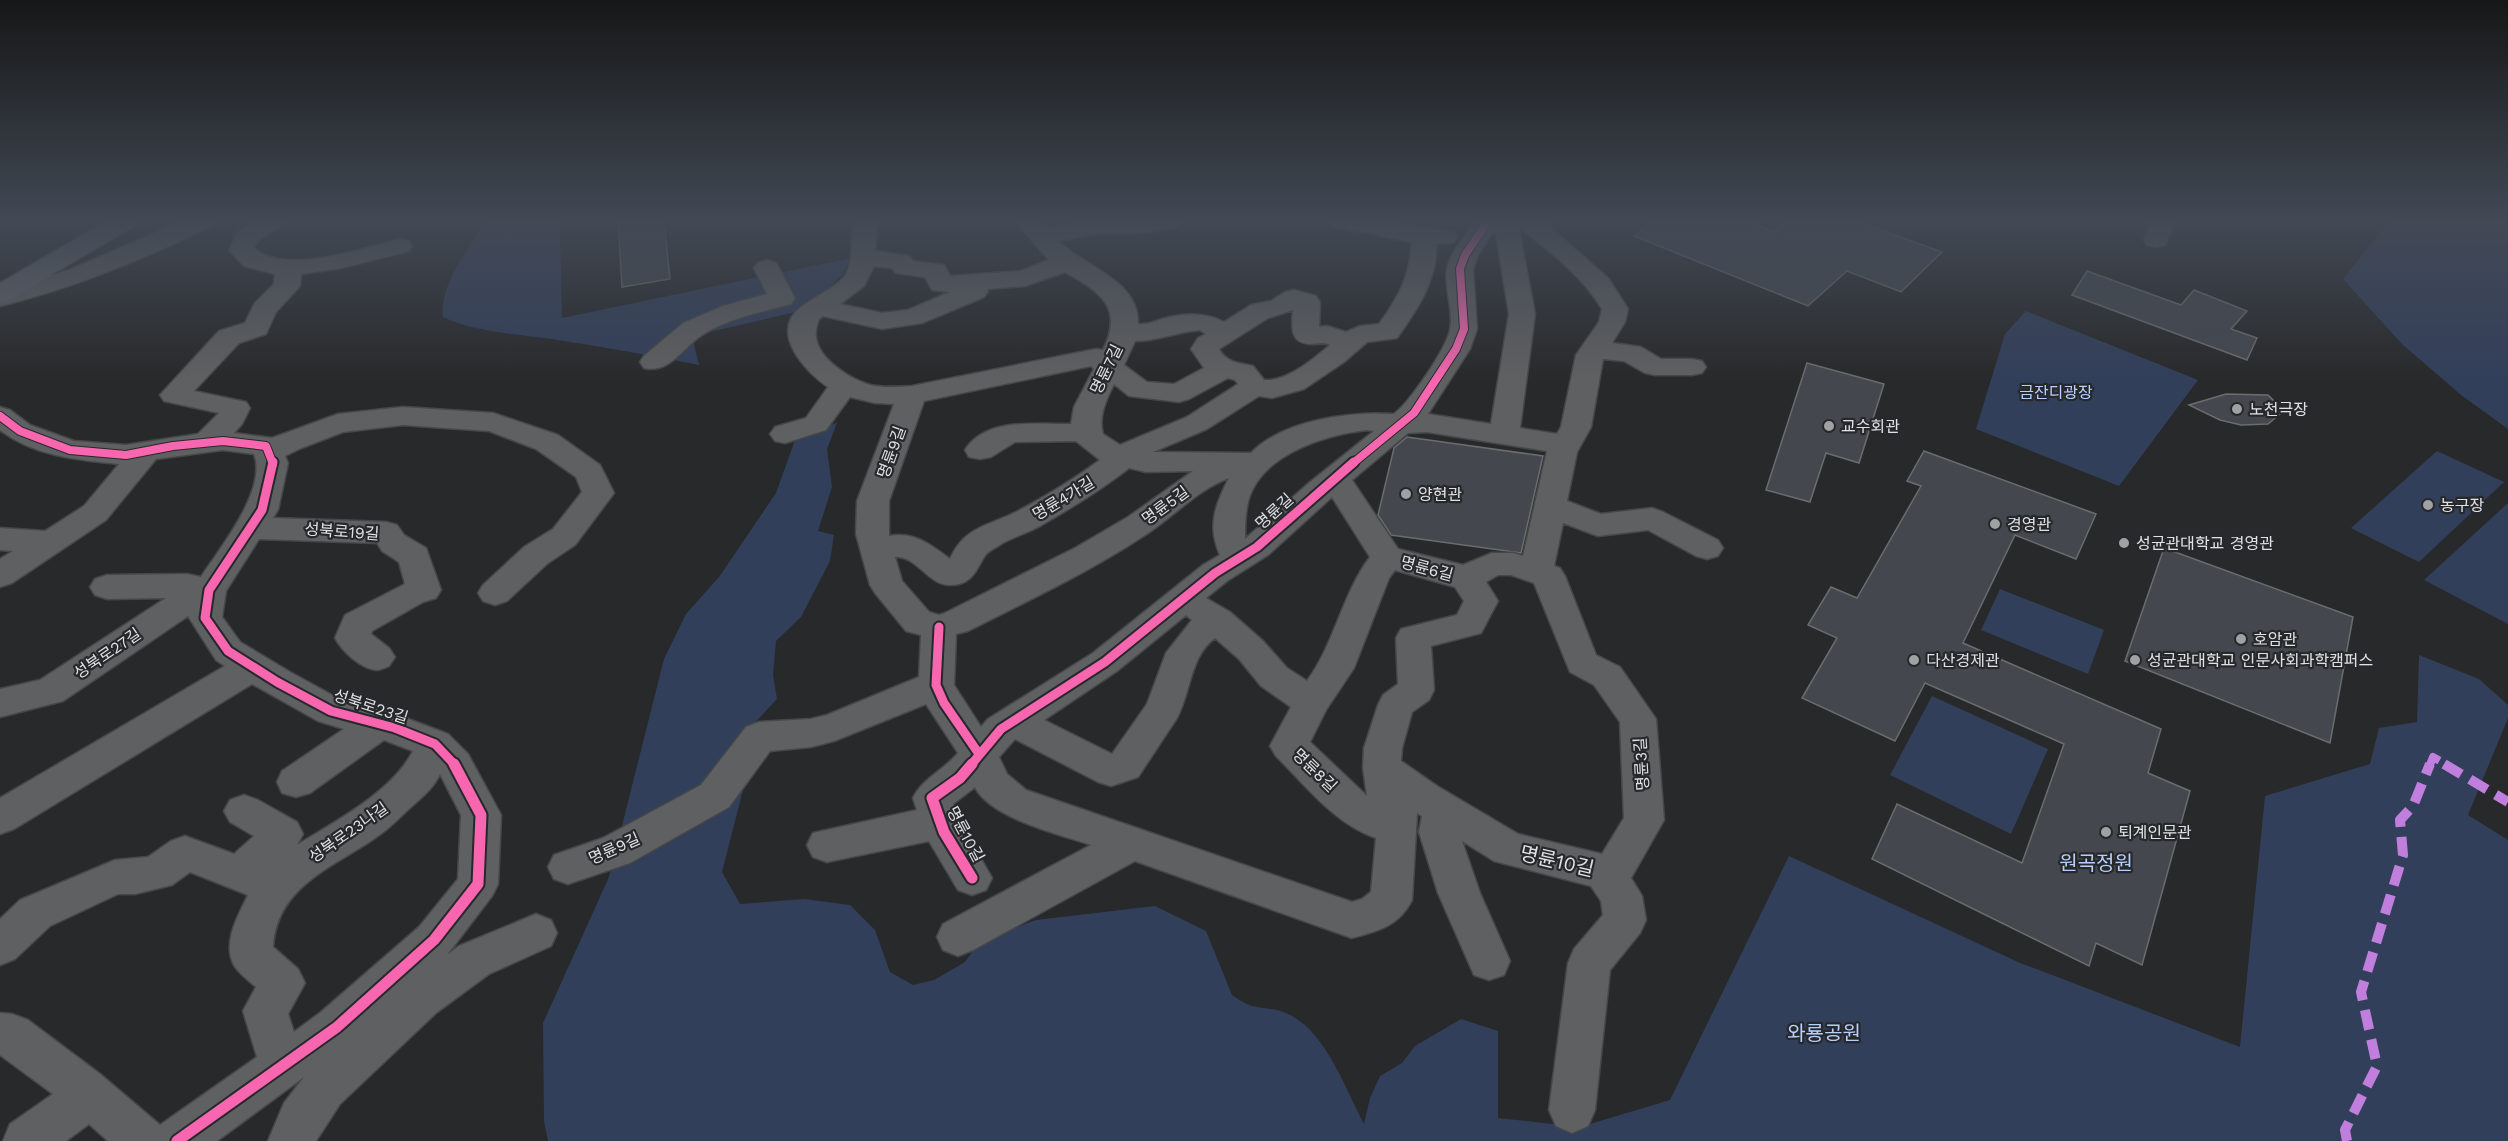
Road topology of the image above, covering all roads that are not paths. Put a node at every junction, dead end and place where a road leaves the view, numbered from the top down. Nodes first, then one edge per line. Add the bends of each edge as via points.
1 (36, 274) edge
2 (80, 274) edge
3 (288, 274) edge
4 (770, 274) edge
5 (858, 274) edge
6 (936, 274) edge
7 (1035, 274) edge
8 (1092, 274) edge
9 (1421, 274) edge
10 (1460, 274) edge
11 (1515, 274) edge
12 (1589, 274) edge
13 (981, 282) junction
14 (0, 296) edge
15 (819, 307) junction
16 (1122, 333) junction
17 (1225, 333) junction
18 (1347, 343) junction
19 (1593, 350) junction
20 (654, 362) dead end
21 (1110, 366) junction
22 (1692, 367) dead end
23 (1224, 369) junction
24 (844, 385) junction
25 (1255, 387) junction
26 (912, 395) junction
27 (0, 416) edge
28 (1400, 424) junction
29 (1087, 430) junction
30 (785, 434) dead end
31 (1504, 436) junction
32 (206, 443) junction
33 (1566, 446) junction
34 (980, 450) dead end
35 (146, 451) junction
36 (269, 453) junction
37 (1124, 457) junction
38 (1251, 462) junction
39 (1333, 479) junction
40 (1550, 506) junction
41 (250, 528) junction
42 (0, 539) edge
43 (51, 542) junction
44 (1707, 548) dead end
45 (877, 550) junction
46 (1387, 557) junction
47 (1238, 559) junction
48 (1536, 572) junction
49 (0, 575) edge
50 (1467, 578) junction
51 (107, 587) dead end
52 (209, 590) junction
53 (495, 593) dead end
54 (1187, 595) junction
55 (1218, 621) junction
56 (939, 627) junction
57 (377, 657) dead end
58 (253, 666) junction
59 (936, 685) junction
60 (1312, 702) junction
61 (0, 703) edge
62 (1013, 722) junction
63 (379, 724) junction
64 (435, 744) junction
65 (979, 754) junction
66 (1382, 768) junction
67 (296, 782) dead end
68 (1443, 809) junction
69 (244, 811) dead end
70 (0, 818) edge
71 (940, 822) junction
72 (1132, 843) junction
73 (827, 845) dead end
74 (568, 867) dead end
75 (240, 874) junction
76 (972, 878) dead end
77 (1609, 879) junction
78 (277, 888) junction
79 (536, 933) dead end
80 (958, 938) dead end
81 (0, 946) edge
82 (1489, 960) dead end
83 (0, 1034) edge
84 (282, 1067) junction
85 (90, 1095) junction
86 (1572, 1110) dead end
87 (27, 1141) edge
88 (143, 1141) edge
89 (177, 1141) edge
90 (292, 1141) edge

1 - 14 main road
2 - 14 street via 39,290
3 - 32 street via 287,286 264,309 256,328 229,338 174,395 236,408 232,418
4 - 20 street via 782,298 732,312 693,329
5 - 15 street via 855,281
6 - 13 street via 940,285
7 - 13 street
8 - 16 street, 명륜7길 via 1122,304
9 - 18 street, 명륜4가길 via 1403,311 1387,332 1360,334
10 - 28 street, 명륜길 via 1464,329 1456,349 1414,413
11 - 31 street via 1522,314
12 - 19 street via 1615,309 1612,322
13 - 15 street via 977,291 903,318 882,321
15 - 24 street via 807,315 801,336 812,358
16 - 17 street via 1152,333 1170,326 1204,322
16 - 21 street, 명륜7길
17 - 18 street via 1260,311 1279,308 1294,298 1307,303 1305,333 1327,334
17 - 23 street via 1205,349 1208,357
18 - 25 street, 명륜4가길 via 1294,383 1272,389
19 - 22 street via 1631,353 1655,367
19 - 33 street via 1576,427
21 - 23 street via 1139,390 1169,393 1179,393
21 - 26 street via 1096,357
21 - 29 street, 명륜7길 via 1091,398
23 - 25 street via 1243,372
24 - 26 street via 858,392 891,397
24 - 30 street via 816,424
25 - 37 street, 명륜4가길 via 1197,423 1151,441
26 - 45 street, 명륜9길 via 873,501 872,534
27 - 35 street via 20,431 70,450 126,455
28 - 31 street via 1427,423
28 - 38 street, 명륜5길 via 1342,424 1299,436
28 - 39 street, 명륜길
29 - 34 street via 1070,434 1009,433
29 - 37 street via 1089,439
31 - 33 street
32 - 35 street
32 - 36 street via 223,441 266,447
33 - 40 street
35 - 43 street via 95,513
36 - 41 street, 성북로23길 via 273,463 262,510
36 - 53 street via 338,423 403,416 493,422 547,442 589,472 597,493 564,537 536,555
37 - 38 street via 1146,462
37 - 45 street, 명륜4가길 via 1026,520 994,533 971,549 963,568 951,574 905,546
38 - 47 street via 1231,505 1229,539
38 - 56 street, 명륜5길 via 1222,468 1063,570
39 - 46 street, 명륜6길 via 1349,494
39 - 47 street, 명륜길 via 1257,547
40 - 44 street via 1598,525 1652,519
40 - 48 street
41 - 52 street, 성북로23길
41 - 57 street, 성북로19길 via 386,533 393,543 414,556 424,590 357,624 352,638
42 - 43 street
43 - 49 street
45 - 56 street, 명륜9길 via 887,585 918,622
46 - 50 street, 명륜6길
46 - 60 street, 명륜6길 via 1374,575 1336,668
47 - 54 street, 명륜길
48 - 50 street via 1514,564 1492,564
48 - 77 street, 명륜3길 via 1548,576 1582,663 1607,676 1638,719 1644,820
50 - 66 street, 명륜6길 via 1481,601 1469,624 1413,638 1416,690 1396,705 1383,748
51 - 52 street via 187,586
52 - 58 street, 성북로23길 via 205,618 228,651
52 - 61 street, 성북로27길 via 173,609 50,691
54 - 55 street
54 - 62 street, 명륜길 via 1105,662
55 - 60 street via 1274,677
55 - 62 street via 1200,630 1178,662 1164,708 1125,766 1111,771
56 - 59 street
58 - 63 street, 성북로23길 via 331,711
58 - 70 street
59 - 65 street
59 - 74 street, 명륜9길 via 811,734 759,737 715,796 616,851
60 - 66 street, 명륜8길 via 1290,746 1353,807 1377,822 1387,793
62 - 65 street, 명륜길 via 1001,729
63 - 64 street, 성북로23길
63 - 67 street, 성북로23길
64 - 78 street, 성북로23나길 via 419,777 369,821 292,869
64 - 84 street, 성북로23길 via 455,765 481,815 478,884 434,940 338,1027
65 - 71 street, 명륜10길 via 960,778 932,798
65 - 72 street via 992,784 1012,801
66 - 68 street, 명륜10길
66 - 72 street via 1398,806 1391,900 1374,914 1352,920
68 - 77 street, 명륜10길 via 1508,849 1605,872
68 - 82 street via 1439,832 1459,893
69 - 75 street via 283,834
71 - 73 street, 명륜10길
71 - 76 street, 명륜10길
72 - 80 street
75 - 78 street
75 - 81 street via 185,853 158,873 115,877 35,913
77 - 86 street, 명륜10길 via 1621,896 1625,920 1589,963
78 - 84 street, 성북로23나길 via 253,930 251,954 283,983 265,1011
79 - 90 street via 474,960 421,999 324,1088 301,1119
83 - 85 street via 12,1035
84 - 89 street, 성북로23길
85 - 87 street
85 - 88 street

